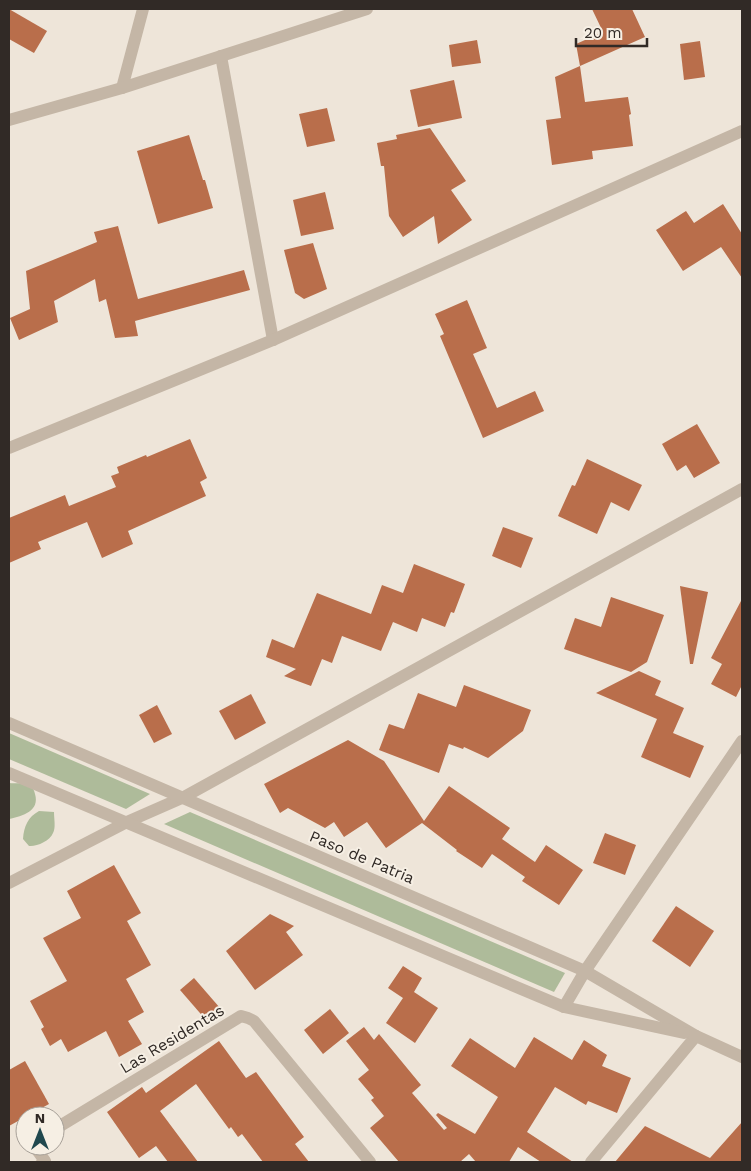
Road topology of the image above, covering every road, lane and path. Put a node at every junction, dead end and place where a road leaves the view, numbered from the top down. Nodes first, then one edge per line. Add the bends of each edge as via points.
1 (143, 9) edge
2 (367, 9) edge
3 (221, 56) junction
4 (122, 88) junction
5 (9, 120) edge
6 (742, 131) edge
7 (274, 340) junction
8 (9, 448) edge
9 (742, 489) edge
10 (9, 723) edge
11 (742, 741) edge
12 (9, 773) edge
13 (184, 797) junction
14 (127, 822) junction
15 (9, 883) edge
16 (585, 971) junction
17 (564, 1007) junction
18 (696, 1036) junction
19 (742, 1057) edge
20 (65, 1123) edge
21 (370, 1162) edge
22 (591, 1162) edge

1 - 4 street
2 - 3 street
3 - 4 street
3 - 7 street
4 - 5 street
6 - 7 street
7 - 8 street
9 - 13 street
10 - 13 street, Paso de Patria
11 - 16 street
12 - 14 street, Paso de Patria
13 - 14 street
13 - 16 street, Paso de Patria
14 - 15 street
14 - 17 street, Paso de Patria
16 - 17 street
16 - 18 street, Paso de Patria
17 - 18 street, Paso de Patria
18 - 19 street, Paso de Patria
18 - 22 street
20 - 21 street, Las Residentas via 241,1016 254,1022

